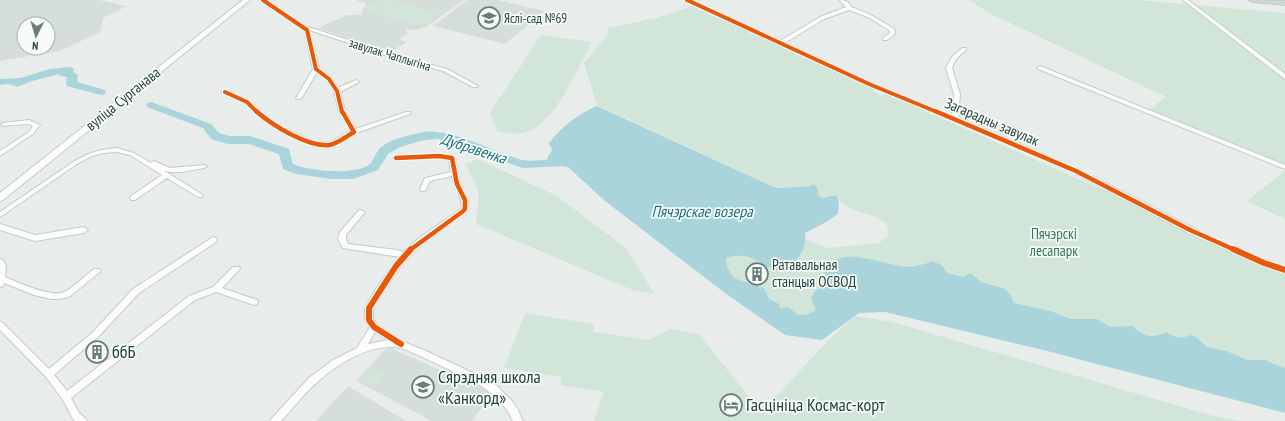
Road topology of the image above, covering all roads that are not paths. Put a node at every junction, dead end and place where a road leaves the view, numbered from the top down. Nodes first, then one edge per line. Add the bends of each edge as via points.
1 (247, 0) edge
2 (263, 0) edge
3 (687, 0) edge
4 (841, 0) edge
5 (1185, 0) edge
6 (1253, 0) edge
7 (1285, 3) edge
8 (848, 8) junction
9 (303, 26) junction
10 (886, 39) dead end
11 (781, 43) junction
12 (964, 49) dead end
13 (1040, 68) dead end
14 (316, 70) junction
15 (1285, 77) edge
16 (356, 82) dead end
17 (475, 86) dead end
18 (337, 91) junction
19 (225, 92) dead end
20 (299, 98) dead end
21 (408, 113) dead end
22 (955, 118) junction
23 (4, 124) dead end
24 (354, 132) junction
25 (0, 154) edge
26 (396, 158) dead end
27 (144, 161) junction
28 (204, 166) dead end
29 (1285, 167) edge
30 (455, 173) junction
31 (166, 175) junction
32 (424, 189) dead end
33 (200, 195) dead end
34 (0, 198) edge
35 (133, 198) dead end
36 (361, 212) dead end
37 (0, 215) edge
38 (0, 227) edge
39 (84, 230) dead end
40 (213, 240) dead end
41 (405, 256) junction
42 (0, 262) edge
43 (236, 269) dead end
44 (1285, 270) edge
45 (97, 271) dead end
46 (1, 282) edge
47 (216, 289) junction
48 (254, 302) dead end
49 (0, 325) edge
50 (374, 327) junction
51 (401, 344) junction
52 (360, 350) junction
53 (49, 374) junction
54 (66, 398) junction
55 (82, 421) edge
56 (275, 421) edge
57 (518, 421) edge

1 - 34 main road, вуліца Сурганава
2 - 9 street, завулак Чаплыгіна via 290,20
3 - 11 street, Загарадны завулак
4 - 8 street
5 - 15 street
6 - 7 main road
8 - 10 street via 875,17 893,31
8 - 11 street via 826,15
9 - 14 street via 307,30
9 - 17 street, завулак Чаплыгіна via 393,56 445,70
11 - 22 street, Загарадны завулак via 869,84
12 - 22 street via 954,58 949,68 957,94
13 - 29 street
14 - 18 street via 328,79
14 - 20 street
16 - 18 street
18 - 24 street via 342,111
19 - 24 street via 247,102 278,127 311,143 330,145
21 - 24 street
22 - 44 street, Загарадны завулак via 1076,171 1190,230
23 - 25 street via 29,122 37,125 31,134
26 - 30 street via 452,158
27 - 28 street via 152,161 169,170
27 - 31 street, вуліца Сурганава
27 - 37 street, вуліца Сурганава via 117,150 97,152 75,163
30 - 32 street via 427,180
30 - 41 street via 465,200 465,209 422,240
31 - 33 street, вуліца Сурганава
31 - 35 street
36 - 41 street via 343,234 342,239 346,246
38 - 39 street via 35,238
40 - 53 street via 136,291 96,334
41 - 50 street via 369,308 369,320
42 - 46 street
43 - 47 street
45 - 46 street via 60,297
47 - 48 street
47 - 54 street via 192,298
49 - 53 street
50 - 51 street
50 - 52 street
51 - 52 street
51 - 57 street via 480,380 500,393 514,409
52 - 56 street via 319,375
53 - 54 street
54 - 55 street via 76,416

